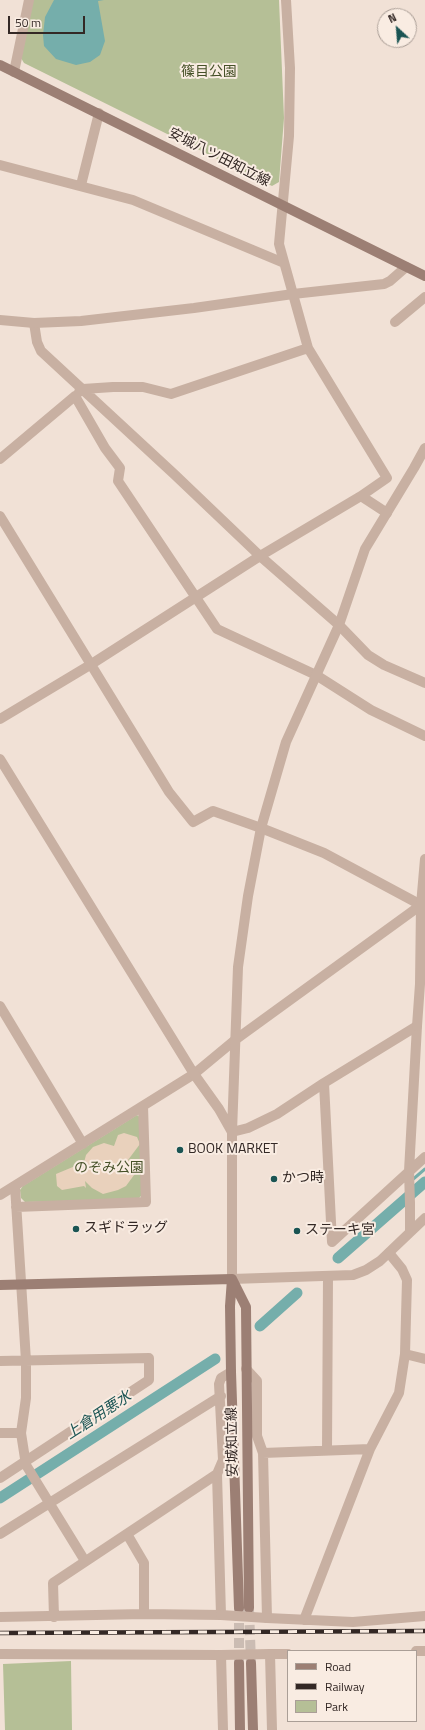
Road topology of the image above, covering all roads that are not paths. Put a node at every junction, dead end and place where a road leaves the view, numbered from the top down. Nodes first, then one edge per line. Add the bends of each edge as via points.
1 (29, 0) edge
2 (286, 0) edge
3 (0, 65) edge
4 (14, 72) junction
5 (99, 113) junction
6 (0, 165) edge
7 (81, 185) junction
8 (282, 206) junction
9 (284, 263) junction
10 (406, 267) junction
11 (425, 276) edge
12 (292, 294) junction
13 (425, 297) edge
14 (0, 320) edge
15 (396, 322) dead end
16 (34, 323) junction
17 (308, 348) junction
18 (79, 392) junction
19 (425, 448) edge
20 (0, 459) edge
21 (361, 496) junction
22 (387, 513) junction
23 (0, 516) edge
24 (260, 556) junction
25 (195, 598) junction
26 (339, 625) junction
27 (90, 665) junction
28 (316, 675) junction
29 (425, 683) edge
30 (0, 719) edge
31 (425, 736) edge
32 (0, 759) edge
33 (261, 828) junction
34 (425, 858) edge
35 (423, 905) edge
36 (422, 986) edge
37 (0, 1006) edge
38 (417, 1026) junction
39 (236, 1040) junction
40 (194, 1074) junction
41 (324, 1083) junction
42 (143, 1106) junction
43 (232, 1132) junction
44 (83, 1144) junction
45 (425, 1157) edge
46 (409, 1171) junction
47 (15, 1186) junction
48 (0, 1195) edge
49 (16, 1207) junction
50 (425, 1218) edge
51 (410, 1232) junction
52 (389, 1253) junction
53 (328, 1276) junction
54 (232, 1279) junction
55 (22, 1284) junction
56 (0, 1285) edge
57 (405, 1354) junction
58 (425, 1358) edge
59 (0, 1361) edge
60 (26, 1361) junction
61 (246, 1369) junction
62 (231, 1372) junction
63 (221, 1396) junction
64 (21, 1432) junction
65 (0, 1433) edge
66 (370, 1449) junction
67 (327, 1450) junction
68 (263, 1453) junction
69 (25, 1464) junction
70 (217, 1474) junction
71 (0, 1478) edge
72 (48, 1503) junction
73 (0, 1534) edge
74 (127, 1534) junction
75 (85, 1560) junction
76 (144, 1614) junction
77 (221, 1615) junction
78 (0, 1616) edge
79 (425, 1616) edge
80 (54, 1617) junction
81 (267, 1618) junction
82 (304, 1620) junction
83 (0, 1654) edge
84 (270, 1654) junction
85 (287, 1654) edge
86 (221, 1655) junction
87 (239, 1663) tunnel mouth
88 (251, 1663) tunnel mouth
89 (223, 1730) edge
90 (240, 1730) edge
91 (253, 1730) edge
92 (272, 1730) edge

1 - 4 street
2 - 8 street via 290,68 289,136
3 - 4 main road, 安城八ツ田知立線
4 - 5 main road, 安城八ツ田知立線
5 - 7 street
5 - 8 main road, 安城八ツ田知立線
6 - 7 street
7 - 9 street via 133,200
8 - 9 street via 279,244
8 - 10 main road, 安城八ツ田知立線
9 - 12 street
10 - 11 main road, 安城八ツ田知立線
10 - 12 street via 384,284
12 - 16 street via 81,321
12 - 17 street
13 - 15 street
14 - 16 street
16 - 18 street via 36,342 41,351
17 - 18 street via 171,394 143,388 112,386
17 - 21 street via 387,478
18 - 20 street
18 - 24 street via 174,474
18 - 25 street via 105,448 120,468 118,482
19 - 22 street
21 - 22 street
21 - 24 street
22 - 26 street via 365,549
23 - 27 street
24 - 25 street
24 - 26 street
25 - 27 street
25 - 28 street via 217,629
26 - 28 street
26 - 29 street via 368,655
27 - 30 street
27 - 33 street via 169,792 192,822 213,811
28 - 31 street via 370,710
28 - 33 street via 286,742
32 - 40 street
33 - 35 street via 324,853
33 - 39 street via 238,967
34 - 35 street
35 - 36 street
35 - 39 street
36 - 38 street
37 - 44 street
38 - 41 street
38 - 46 street
39 - 40 street
39 - 43 street
40 - 42 street
40 - 43 street
41 - 43 street via 277,1114 248,1128
41 - 46 street via 332,1242
42 - 44 street
42 - 49 street via 146,1202
43 - 54 street
44 - 47 street
45 - 46 street
46 - 51 street
47 - 48 street
47 - 49 street
49 - 55 street
50 - 51 street
51 - 52 street
52 - 53 street via 366,1270 353,1275
52 - 57 street via 402,1268 407,1280
53 - 54 street
53 - 67 street
54 - 55 main road
54 - 61 main road, 安城知立線 via 246,1307
54 - 62 main road, 安城知立線
55 - 56 main road
55 - 60 street
57 - 58 street
57 - 66 street via 399,1392
59 - 60 street
60 - 64 street via 26,1398
60 - 69 street via 149,1358 150,1380
61 - 62 main road, 安城知立線 via 244,1608
61 - 68 street via 257,1381 257,1436
62 - 63 street via 221,1378
63 - 70 street via 223,1460
63 - 72 street
64 - 65 street
64 - 69 street
66 - 67 street
66 - 82 street
67 - 68 street
68 - 81 street
69 - 71 street
69 - 72 street
70 - 74 street
70 - 77 street
72 - 73 street
72 - 75 street
74 - 75 street
74 - 76 street via 144,1563
75 - 80 street via 53,1583
76 - 77 street
76 - 80 street
77 - 81 street, bridge
78 - 80 street
79 - 82 street via 353,1622
81 - 82 street
83 - 86 street
84 - 85 street
84 - 86 street, bridge
84 - 92 street
86 - 89 street
87 - 90 main road
88 - 91 main road

